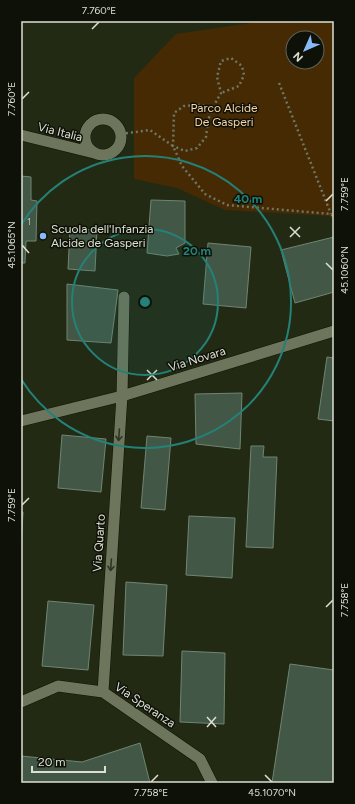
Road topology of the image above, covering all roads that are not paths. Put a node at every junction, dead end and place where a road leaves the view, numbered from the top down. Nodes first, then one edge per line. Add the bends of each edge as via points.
1 (21, 135) edge
2 (94, 153) junction
3 (124, 296) dead end
4 (334, 330) edge
5 (122, 396) junction
6 (21, 421) edge
7 (103, 692) junction
8 (21, 702) edge
9 (212, 783) edge

1 - 2 street, Via Italia
2 - 2 street, Via Italia via 86,144 85,132 92,122 110,120 119,128 119,145 111,154
3 - 5 street, Via Quarto
4 - 5 street, Via Novara
5 - 6 street, Via Novara
5 -> 7 street, Via Quarto
7 - 8 street, Via Speranza via 58,686
7 - 9 street, Via Speranza via 200,759

